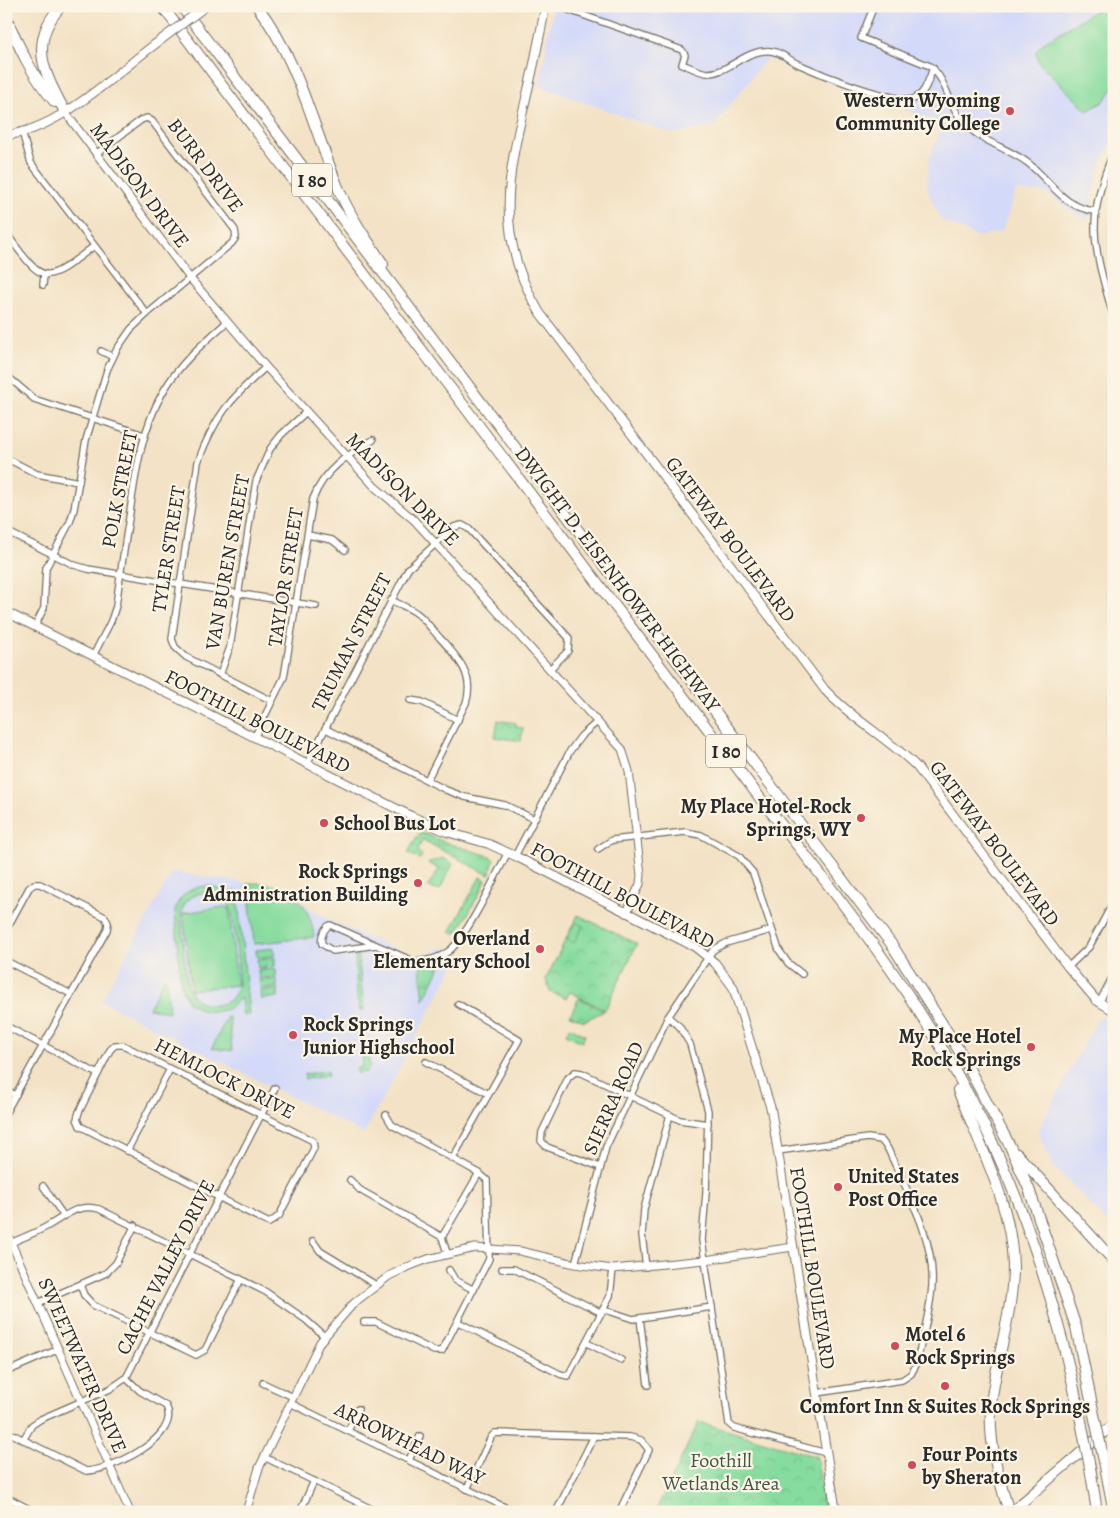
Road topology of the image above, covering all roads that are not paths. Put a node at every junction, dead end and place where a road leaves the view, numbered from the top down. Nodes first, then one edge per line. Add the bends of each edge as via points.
1 (61, 6) edge
2 (181, 6) edge
3 (206, 6) edge
4 (257, 6) edge
5 (545, 6) edge
6 (874, 6) edge
7 (162, 8) edge
8 (6, 17) edge
9 (933, 68) junction
10 (65, 112) junction
11 (22, 132) junction
12 (6, 135) edge
13 (1114, 152) edge
14 (96, 154) junction
15 (1095, 212) junction
16 (6, 234) edge
17 (94, 246) junction
18 (44, 274) junction
19 (189, 277) junction
20 (43, 285) dead end
21 (147, 314) junction
22 (1114, 319) edge
23 (227, 322) junction
24 (102, 351) dead end
25 (444, 354) junction
26 (113, 357) junction
27 (266, 367) junction
28 (8, 379) edge
29 (306, 412) junction
30 (93, 418) junction
31 (144, 435) junction
32 (373, 440) dead end
33 (346, 456) junction
34 (6, 458) edge
35 (79, 482) junction
36 (6, 531) edge
37 (308, 535) junction
38 (434, 542) junction
39 (345, 550) dead end
40 (53, 555) junction
41 (120, 574) junction
42 (179, 583) junction
43 (238, 593) junction
44 (391, 600) junction
45 (297, 602) junction
46 (316, 606) dead end
47 (6, 612) edge
48 (34, 626) junction
49 (93, 656) junction
50 (550, 669) junction
51 (220, 674) junction
52 (410, 700) dead end
53 (272, 701) junction
54 (458, 720) junction
55 (597, 722) junction
56 (326, 728) junction
57 (254, 738) junction
58 (307, 764) junction
59 (427, 780) junction
60 (534, 819) junction
61 (636, 836) junction
62 (598, 849) dead end
63 (512, 854) junction
64 (1114, 901) edge
65 (627, 912) junction
66 (6, 930) edge
67 (771, 930) junction
68 (376, 945) junction
69 (708, 957) junction
70 (6, 961) edge
71 (1068, 966) junction
72 (802, 974) dead end
73 (1114, 974) edge
74 (72, 994) junction
75 (1099, 1003) junction
76 (458, 1004) dead end
77 (1114, 1011) edge
78 (668, 1017) junction
79 (6, 1026) edge
80 (44, 1045) junction
81 (944, 1054) junction
82 (426, 1062) dead end
83 (170, 1069) junction
84 (98, 1074) junction
85 (275, 1088) dead end
86 (6, 1091) edge
87 (489, 1094) junction
88 (16, 1096) junction
89 (629, 1096) junction
90 (6, 1112) edge
91 (261, 1114) junction
92 (386, 1115) dead end
93 (670, 1115) junction
94 (708, 1124) junction
95 (1010, 1146) junction
96 (127, 1151) junction
97 (778, 1151) junction
98 (453, 1158) junction
99 (600, 1167) junction
100 (479, 1173) junction
101 (350, 1180) dead end
102 (43, 1186) dead end
103 (219, 1199) junction
104 (64, 1215) junction
105 (135, 1225) junction
106 (6, 1231) edge
107 (442, 1237) junction
108 (312, 1241) dead end
109 (9, 1243) edge
110 (793, 1246) junction
111 (489, 1248) junction
112 (190, 1254) junction
113 (447, 1254) junction
114 (706, 1260) junction
115 (1114, 1261) edge
116 (574, 1264) junction
117 (646, 1267) junction
118 (613, 1269) junction
119 (449, 1270) dead end
120 (502, 1270) dead end
121 (241, 1279) junction
122 (80, 1285) junction
123 (376, 1285) junction
124 (474, 1290) junction
125 (38, 1303) junction
126 (712, 1307) junction
127 (603, 1311) junction
128 (640, 1318) junction
129 (364, 1322) dead end
130 (458, 1322) junction
131 (150, 1333) junction
132 (324, 1336) junction
133 (587, 1343) junction
134 (59, 1349) junction
135 (620, 1360) dead end
136 (6, 1372) edge
137 (126, 1378) junction
138 (263, 1383) dead end
139 (648, 1385) dead end
140 (817, 1393) junction
141 (292, 1400) junction
142 (81, 1401) junction
143 (358, 1409) dead end
144 (1114, 1424) edge
145 (6, 1431) edge
146 (348, 1431) junction
147 (420, 1436) dead end
148 (594, 1436) junction
149 (24, 1440) junction
150 (826, 1453) junction
151 (264, 1457) junction
152 (409, 1460) junction
153 (110, 1465) junction
154 (314, 1481) junction
155 (467, 1489) junction
156 (6, 1497) edge
157 (370, 1510) edge
158 (35, 1512) edge
159 (130, 1512) edge
160 (246, 1512) edge
161 (300, 1512) edge
162 (378, 1512) edge
163 (515, 1512) edge
164 (556, 1512) edge
165 (619, 1512) edge
166 (836, 1512) edge
167 (1010, 1512) edge
168 (1097, 1512) edge
169 (1114, 1512) edge

1 - 10 highway via 43,35 41,56 47,79
2 - 25 highway, DWIGHT D. EISENHOWER HIGHWAY / I 80
3 - 10 main road, bridge
4 - 25 highway, I 80 via 271,24 304,91 337,186 359,227
5 - 9 street via 563,8 682,50 685,55 682,64 704,72 713,72 758,51 775,51 813,70 910,100 924,92
5 - 71 main road, GATEWAY BOULEVARD via 512,163 507,204 513,252 530,296 825,690 850,715 894,744 917,767
6 - 9 street via 861,38
7 - 81 highway, DWIGHT D. EISENHOWER HIGHWAY / I 80 via 757,794 846,906 913,1001
8 - 10 highway via 42,88
9 - 15 street via 955,110 972,130 1028,163 1074,206
10 - 11 main road via 43,125
10 - 14 street, MADISON DRIVE
11 - 12 main road
11 - 17 street via 31,163
13 - 15 street via 1100,186
14 - 19 street, MADISON DRIVE
14 - 19 street, BURR DRIVE via 147,118 235,230 236,237 232,243
15 - 22 street via 1097,256
16 - 18 street via 31,267
17 - 18 street via 60,272
17 - 21 street
18 - 20 street
19 - 21 street
19 - 23 street, MADISON DRIVE
21 - 26 street via 131,329
23 - 27 street, MADISON DRIVE
23 - 31 street, POLK STREET via 178,370 164,391
24 - 26 street
25 - 95 highway, DWIGHT D. EISENHOWER HIGHWAY / I 80 via 892,945 960,1052
26 - 30 street
27 - 29 street, MADISON DRIVE
27 - 42 street, TYLER STREET via 230,401 206,440 198,462
28 - 30 street via 34,399
29 - 33 street, MADISON DRIVE
29 - 43 street, VAN BUREN STREET via 281,435 262,463 256,481
30 - 31 street
30 - 35 street
31 - 41 street, POLK STREET
32 - 33 street, TAYLOR STREET
33 - 37 street, TAYLOR STREET via 318,487
33 - 38 street, MADISON DRIVE
34 - 35 street via 43,476
35 - 40 street via 70,522
36 - 40 street
37 - 39 street via 332,540
37 - 45 street, TAYLOR STREET
38 - 44 street, TRUMAN STREET via 408,569
38 - 50 street, MADISON DRIVE
38 - 50 street, TRUMAN STREET via 454,527 466,526 569,638 566,654
40 - 41 street via 74,565
40 - 48 street via 45,573 44,608
41 - 42 street
41 - 49 street, POLK STREET via 111,621
42 - 43 street
42 - 51 street, TYLER STREET via 172,630 174,647 186,657
43 - 45 street
43 - 51 street, VAN BUREN STREET via 230,646
44 - 54 street via 418,615 463,665 469,696
44 - 56 street, TRUMAN STREET
45 - 46 street
45 - 53 street, TAYLOR STREET via 284,677
47 - 48 main road, FOOTHILL BOULEVARD
48 - 49 main road, FOOTHILL BOULEVARD
49 - 57 main road, FOOTHILL BOULEVARD
50 - 55 street, MADISON DRIVE
51 - 53 street, TYLER STREET
52 - 54 street via 422,702
53 - 57 street, TAYLOR STREET
54 - 59 street
55 - 60 street via 575,743
55 - 61 street, MADISON DRIVE via 622,749 628,763
56 - 58 street, TRUMAN STREET
56 - 59 street
57 - 58 main road, FOOTHILL BOULEVARD
58 - 63 main road, FOOTHILL BOULEVARD via 421,820
59 - 60 street via 456,794 504,806
60 - 63 street
61 - 62 street via 612,840
61 - 65 street, MADISON DRIVE via 640,884
61 - 67 street via 694,833 739,856 753,873
63 - 65 main road, FOOTHILL BOULEVARD
63 - 68 street via 450,950 432,959 413,961
64 - 71 street via 1089,947
65 - 69 main road, FOOTHILL BOULEVARD
66 - 74 street via 34,884 40,884 105,917 107,930
67 - 69 street, SIERRA ROAD via 726,943
67 - 72 street via 784,958
68 - 68 street via 330,926 320,940 333,950
69 - 78 street, SIERRA ROAD
69 - 97 main road, FOOTHILL BOULEVARD via 722,971 737,996 771,1109
70 - 74 street
71 - 75 main road, GATEWAY BOULEVARD
73 - 75 street
74 - 80 street
75 - 77 main road, GATEWAY BOULEVARD
76 - 87 street via 519,1040
78 - 89 street, SIERRA ROAD
78 - 94 street via 680,1026 690,1044 706,1098
79 - 80 street
80 - 84 street
80 - 88 street
81 - 167 highway via 998,1189 1008,1226 1012,1302 992,1398 991,1423 992,1449
81 - 168 highway, DWIGHT D. EISENHOWER HIGHWAY / I 80, bridge via 983,1123 1044,1277 1070,1368
82 - 87 street
83 - 84 street, HEMLOCK DRIVE via 123,1045 115,1045
83 - 91 street, HEMLOCK DRIVE
83 - 96 street
84 - 96 street via 77,1119 80,1126
85 - 91 street, CACHE VALLEY DRIVE
86 - 88 street
87 - 98 street
88 - 90 street
89 - 93 street
89 - 99 street, SIERRA ROAD via 611,1133
89 - 99 street via 575,1072 568,1078 542,1132 544,1145
91 - 103 street, CACHE VALLEY DRIVE
91 - 103 street, HEMLOCK DRIVE via 313,1141 314,1148 279,1216 272,1222
92 - 98 street via 392,1125
93 - 94 street via 687,1123
93 - 117 street via 644,1209 642,1236
94 - 114 street via 702,1227
95 - 115 highway
95 - 169 highway, DWIGHT D. EISENHOWER HIGHWAY / I 80, bridge via 1029,1189 1076,1327
96 - 103 street
97 - 110 main road, FOOTHILL BOULEVARD
97 - 140 street via 868,1138 881,1140 892,1157 923,1228 932,1269 930,1302 916,1365 911,1374 902,1380
98 - 100 street
99 - 116 street, SIERRA ROAD
100 - 107 street
100 - 111 street via 488,1184
101 - 107 street via 360,1190
102 - 104 street
103 - 112 street, CACHE VALLEY DRIVE
104 - 105 street via 77,1208 92,1207
104 - 109 street via 46,1227
105 - 112 street
105 - 122 street via 111,1268
106 - 109 street, SWEETWATER DRIVE
107 - 113 street
108 - 123 street via 320,1251
109 - 125 street, SWEETWATER DRIVE
110 - 114 street
110 - 140 main road, FOOTHILL BOULEVARD
111 - 113 street
111 - 116 street via 536,1253
111 - 124 street via 488,1263
112 - 121 street
112 - 131 street, CACHE VALLEY DRIVE
113 - 123 street via 405,1268
114 - 117 street
114 - 126 street
116 - 118 street
117 - 118 street
118 - 127 street via 612,1288
119 - 124 street via 455,1280
120 - 127 street via 514,1269
121 - 131 street via 205,1350 196,1355
121 - 132 street via 279,1300
122 - 125 street
122 - 131 street via 92,1304
123 - 132 street via 354,1303
124 - 130 street
125 - 134 street, SWEETWATER DRIVE
126 - 128 street
126 - 150 street via 729,1424
127 - 128 street
127 - 133 street
128 - 139 street
129 - 130 street via 376,1322 440,1352
130 - 133 street via 568,1376
131 - 137 street, CACHE VALLEY DRIVE
132 - 141 street
133 - 135 street
134 - 136 street
134 - 142 street, SWEETWATER DRIVE
137 - 142 street, CACHE VALLEY DRIVE via 110,1389
137 - 153 street via 140,1392 166,1406 169,1417 154,1443
138 - 141 street, ARROWHEAD WAY
140 - 150 main road, FOOTHILL BOULEVARD
141 - 146 street, ARROWHEAD WAY
141 - 151 street
142 - 149 street, CACHE VALLEY DRIVE via 37,1422
142 - 153 street, SWEETWATER DRIVE
143 - 146 street
144 - 167 main road
145 - 149 street
146 - 152 street, ARROWHEAD WAY
147 - 152 street
148 - 155 street via 495,1433
148 - 164 street
148 - 165 street via 630,1437 647,1445 649,1450
149 - 153 street via 86,1471
150 - 166 main road, FOOTHILL BOULEVARD
151 - 154 street
151 - 160 street
152 - 155 street, ARROWHEAD WAY
153 - 159 street, SWEETWATER DRIVE
154 - 157 street
154 - 161 street
155 - 163 street, ARROWHEAD WAY
156 - 158 street
157 - 162 street

